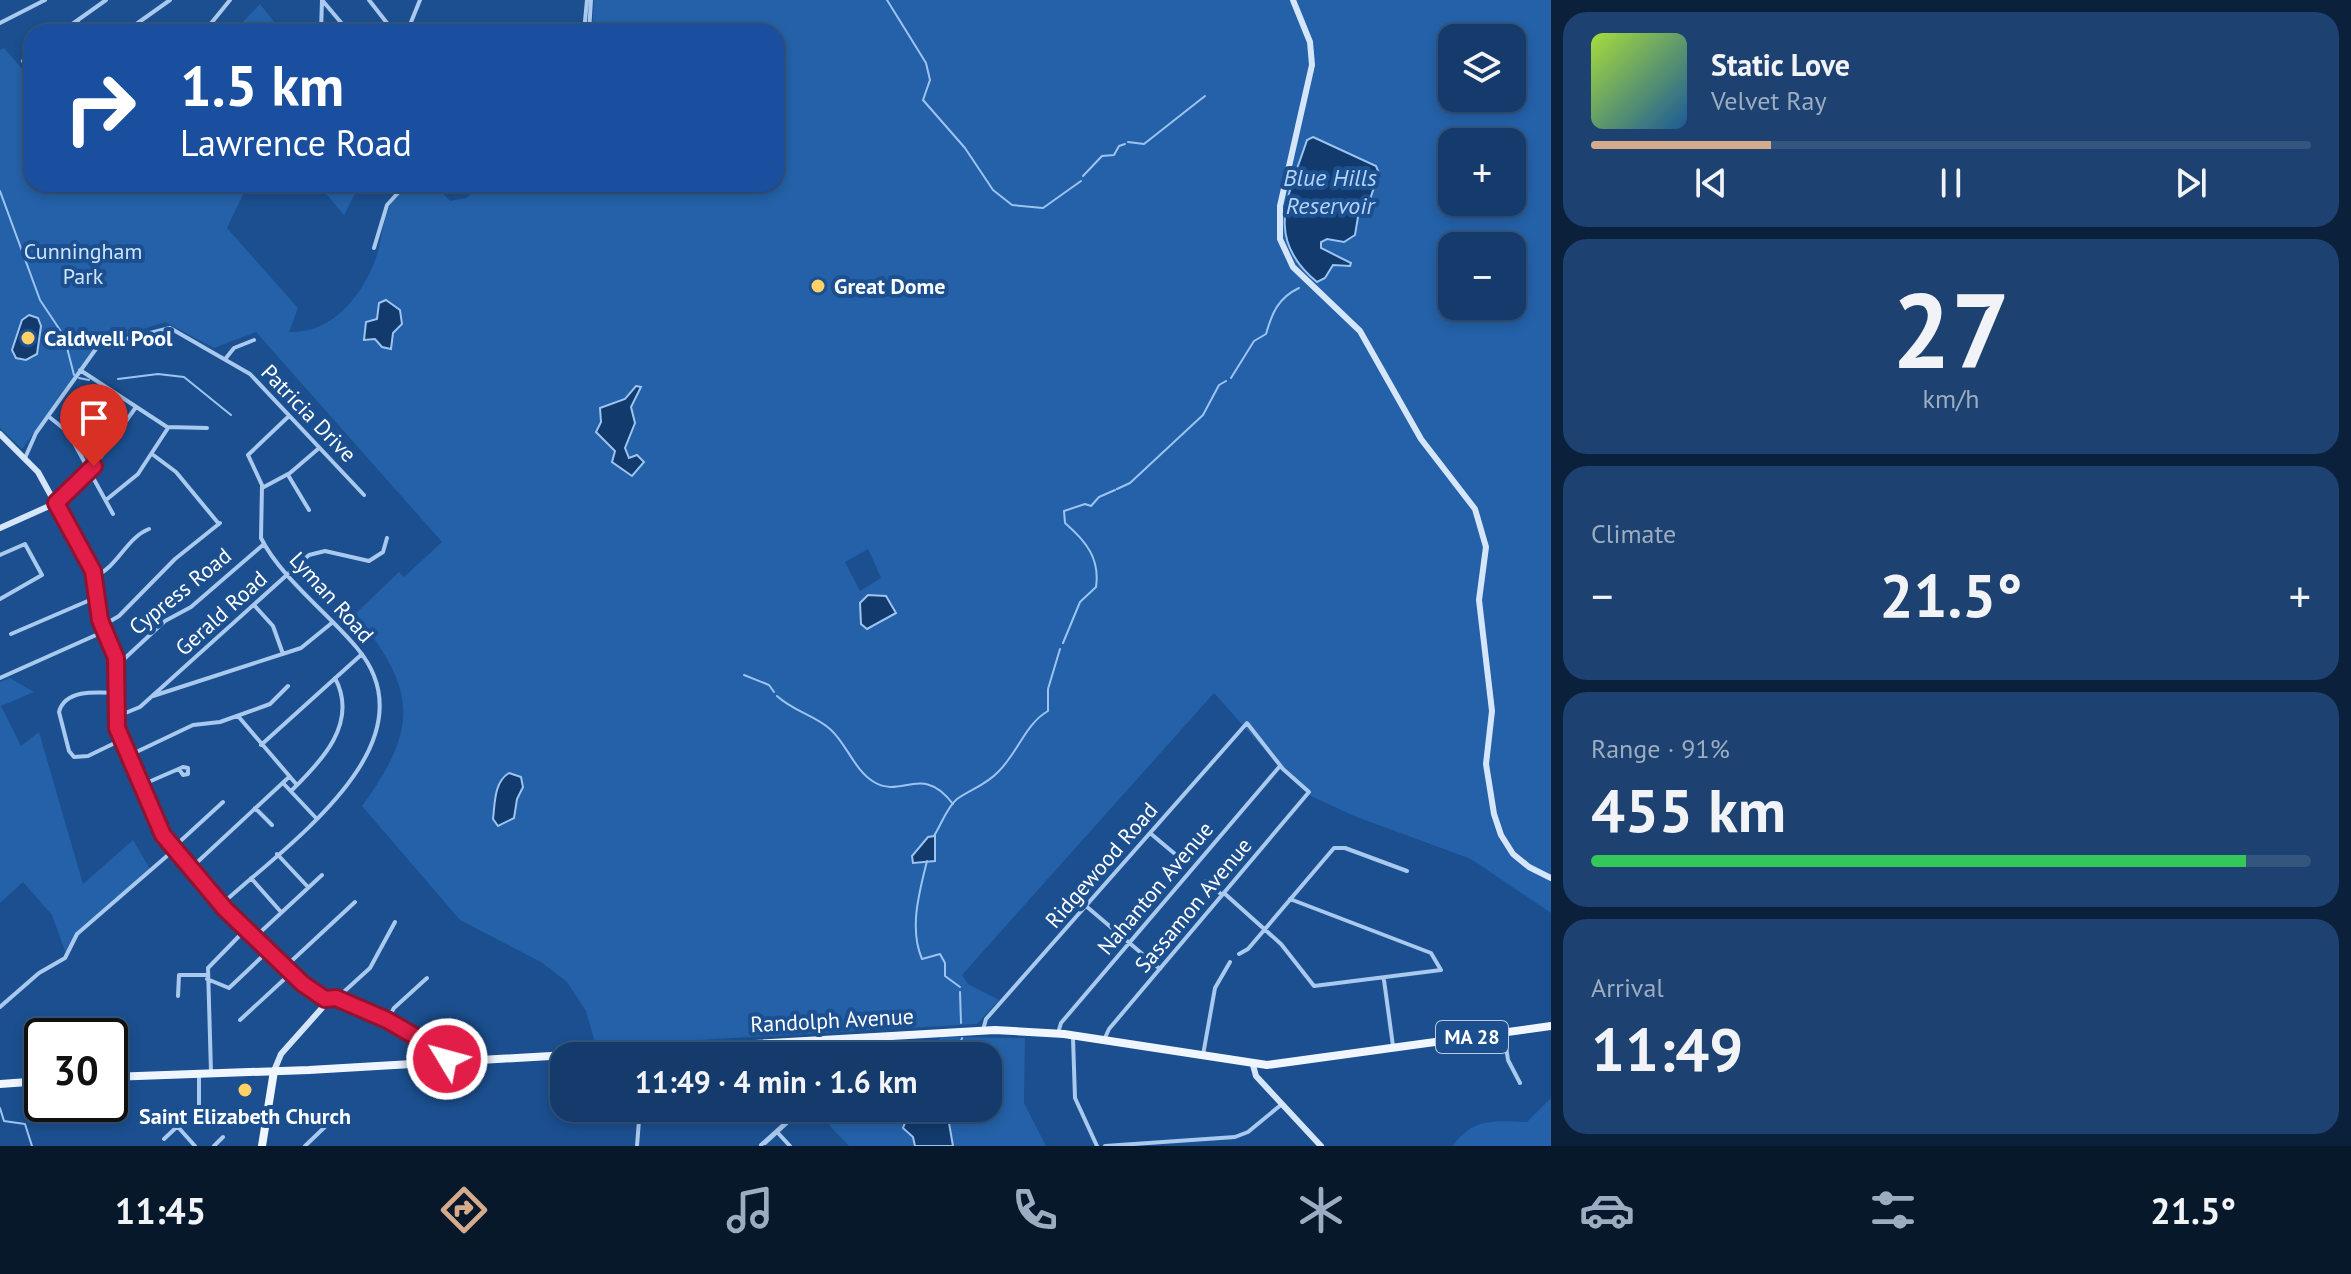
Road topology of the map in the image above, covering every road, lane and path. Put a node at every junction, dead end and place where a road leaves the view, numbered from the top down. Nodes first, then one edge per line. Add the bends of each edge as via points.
1 (45, 0) edge
2 (106, 0) edge
3 (170, 0) edge
4 (230, 0) edge
5 (322, 0) edge
6 (369, 0) edge
7 (420, 0) edge
8 (589, 0) edge
9 (1293, 0) edge
10 (77, 20) junction
11 (0, 23) edge
12 (72, 24) edge
13 (80, 24) edge
14 (136, 24) edge
15 (210, 24) edge
16 (321, 24) edge
17 (342, 24) edge
18 (388, 24) edge
19 (410, 24) edge
20 (587, 24) edge
21 (399, 192) edge
22 (374, 248) dead end
23 (254, 340) dead end
24 (226, 358) junction
25 (80, 370) junction
26 (117, 394) junction
27 (136, 407) junction
28 (48, 416) junction
29 (289, 416) junction
30 (168, 428) junction
31 (207, 428) dead end
32 (0, 434) edge
33 (77, 448) junction
34 (318, 449) junction
35 (152, 454) junction
36 (25, 458) junction
37 (90, 470) junction
38 (288, 475) junction
39 (262, 488) junction
40 (364, 495) dead end
41 (106, 500) junction
42 (56, 503) junction
43 (309, 510) dead end
44 (113, 514) dead end
45 (0, 528) edge
46 (149, 529) dead end
47 (387, 538) dead end
48 (264, 544) junction
49 (0, 555) edge
50 (289, 573) junction
51 (94, 577) junction
52 (97, 597) junction
53 (0, 599) edge
54 (254, 605) junction
55 (333, 622) junction
56 (104, 628) junction
57 (11, 634) dead end
58 (283, 654) junction
59 (362, 654) junction
60 (117, 661) junction
61 (0, 678) edge
62 (335, 678) junction
63 (288, 686) dead end
64 (116, 693) junction
65 (153, 696) junction
66 (115, 716) junction
67 (238, 716) junction
68 (121, 740) junction
69 (261, 745) junction
70 (130, 755) junction
71 (1280, 766) junction
72 (179, 769) dead end
73 (289, 777) junction
74 (283, 783) junction
75 (144, 784) junction
76 (297, 785) junction
77 (291, 791) junction
78 (223, 802) dead end
79 (255, 808) junction
80 (316, 818) junction
81 (272, 825) dead end
82 (1150, 833) junction
83 (174, 848) junction
84 (277, 854) junction
85 (1175, 854) dead end
86 (191, 868) junction
87 (1407, 871) dead end
88 (322, 875) dead end
89 (250, 878) junction
90 (1551, 878) edge
91 (1206, 881) dead end
92 (308, 887) junction
93 (1223, 894) junction
94 (1290, 899) junction
95 (355, 902) dead end
96 (221, 905) junction
97 (1086, 906) junction
98 (281, 912) junction
99 (395, 922) dead end
100 (1265, 929) junction
101 (245, 930) junction
102 (254, 938) junction
103 (1129, 944) junction
104 (268, 952) junction
105 (1239, 954) dead end
106 (1230, 962) dead end
107 (285, 967) junction
108 (1160, 969) junction
109 (291, 973) junction
110 (207, 977) junction
111 (427, 978) dead end
112 (1384, 979) junction
113 (178, 996) dead end
114 (337, 998) junction
115 (325, 999) junction
116 (0, 1007) edge
117 (240, 1020) dead end
118 (387, 1020) junction
119 (1551, 1026) edge
120 (983, 1030) junction
121 (1058, 1033) junction
122 (1504, 1033) junction
123 (1074, 1035) junction
124 (829, 1038) junction
125 (1104, 1040) junction
126 (758, 1042) edge
127 (829, 1042) edge
128 (1394, 1049) junction
129 (550, 1056) edge
130 (1203, 1057) junction
131 (447, 1062) junction
132 (1256, 1065) junction
133 (274, 1071) junction
134 (199, 1074) junction
135 (211, 1074) junction
136 (128, 1076) edge
137 (24, 1082) edge
138 (1520, 1083) dead end
139 (0, 1084) edge
140 (1282, 1104) junction
141 (640, 1122) edge
142 (786, 1122) edge
143 (328, 1124) dead end
144 (177, 1126) junction
145 (776, 1131) junction
146 (223, 1137) dead end
147 (164, 1139) dead end
148 (195, 1146) edge
149 (214, 1146) edge
150 (262, 1146) edge
151 (305, 1146) edge
152 (637, 1146) edge
153 (760, 1146) edge
154 (790, 1146) edge
155 (1097, 1146) edge
156 (1105, 1146) edge
157 (1321, 1146) edge

1 - 11 street
2 - 10 street
3 - 14 street
4 - 15 street
5 - 16 street
5 - 17 street
6 - 18 street
7 - 19 street
8 - 20 street
9 - 90 main road via 1310,42 1312,65 1278,215 1282,247 1293,267 1360,331 1415,430 1479,518 1486,547 1479,600 1492,711 1486,764 1494,814 1513,854
10 - 12 street
10 - 13 street
21 - 22 street via 387,205
23 - 24 street via 232,349
24 - 25 street, Patricia Drive via 163,328 99,344
24 - 29 street, Patricia Drive via 250,374
25 - 26 street
25 - 28 street, Patricia Drive
26 - 27 street
26 - 33 street
27 - 30 street
27 - 37 street
28 - 33 street via 66,429
28 - 36 street, Patricia Drive
29 - 34 street, Patricia Drive
29 - 39 street, Lyman Road via 248,455
30 - 31 street
30 - 35 street
32 - 36 main road
33 - 37 street
34 - 38 street
34 - 40 street, Patricia Drive
35 - 41 street via 135,477
35 - 56 street via 174,470 220,523
36 - 42 main road
37 - 41 street
37 - 42 street
38 - 39 street
38 - 43 street
39 - 48 street, Lyman Road
41 - 44 street
42 - 45 main road
42 - 51 main road
46 - 51 street via 107,571
47 - 50 street, Gerald Road via 385,550 374,560 320,551
48 - 50 street, Lyman Road
48 - 60 street, Cypress Road
49 - 53 street via 25,544 42,575
50 - 54 street, Gerald Road
50 - 55 street, Lyman Road
51 - 52 main road
52 - 56 main road
52 - 57 street
54 - 58 street via 273,626
54 - 65 street, Gerald Road
55 - 58 street via 305,646
55 - 59 street, Lyman Road
56 - 60 main road
56 - 61 street
58 - 65 street
59 - 62 street
59 - 80 street, Lyman Road via 376,686 373,741 358,774
60 - 64 main road
62 - 69 street
62 - 76 street via 341,704 335,739 324,759
63 - 67 street via 274,703
64 - 66 main road
64 - 68 street via 85,692 63,703 59,712 74,757
65 - 66 street, Gerald Road via 132,712
66 - 68 main road
67 - 69 street
67 - 70 street via 193,725
68 - 70 main road
69 - 73 street
70 - 75 main road
71 - 82 street, Ridgewood Road via 1247,723
71 - 93 street, Sassamon Avenue via 1309,792
71 - 103 street, Nahanton Avenue
72 - 75 street
73 - 74 street
73 - 76 street
74 - 77 street
74 - 79 street
75 - 83 main road via 156,823
76 - 77 street
77 - 80 street
78 - 83 street
79 - 81 street
79 - 86 street
80 - 84 street, Lyman Road
82 - 85 street
82 - 97 street, Ridgewood Road
83 - 86 main road
83 - 116 street via 77,934 64,959
84 - 89 street, Lyman Road
84 - 92 street
86 - 96 main road
87 - 94 street via 1338,847
88 - 92 street
89 - 96 street, Lyman Road
89 - 98 street
91 - 93 street
92 - 98 street
93 - 100 street
93 - 108 street, Sassamon Avenue
94 - 100 street
94 - 112 street via 1431,953 1441,970
95 - 107 street
96 - 101 main road
97 - 103 street
97 - 120 street, Ridgewood Road via 986,1019
98 - 102 street
99 - 114 street via 370,968
100 - 105 street
100 - 112 street via 1314,986
101 - 102 main road
101 - 110 street via 211,962
102 - 104 main road
103 - 108 street
103 - 121 street, Nahanton Avenue
104 - 107 main road
104 - 110 street via 228,989
106 - 130 street via 1215,988
107 - 109 main road
108 - 125 street, Sassamon Avenue
109 - 115 main road
109 - 117 street
110 - 113 street via 178,976
110 - 135 street
111 - 118 street
112 - 128 street
114 - 115 street
114 - 118 street
115 - 133 main road
118 - 131 street via 442,1052
119 - 122 main road, Randolph Avenue / MA 28
120 - 121 main road, Randolph Avenue / MA 28
120 - 124 main road, Randolph Avenue / MA 28
121 - 123 main road, Randolph Avenue / MA 28
122 - 128 main road, Randolph Avenue / MA 28
122 - 138 street via 1508,1060
123 - 125 main road, Randolph Avenue / MA 28
123 - 155 street via 1075,1098
124 - 126 main road, Randolph Avenue / MA 28
124 - 127 street
125 - 130 main road, Randolph Avenue / MA 28
128 - 132 main road, Randolph Avenue / MA 28
129 - 131 main road, Randolph Avenue / MA 28
130 - 132 main road, Randolph Avenue / MA 28
131 - 133 main road, Randolph Avenue / MA 28
132 - 140 main road via 1264,1085
133 - 135 main road, Randolph Avenue
133 - 150 main road
134 - 135 main road, Randolph Avenue
134 - 136 main road, Randolph Avenue
134 - 144 street via 199,1106
137 - 139 main road
140 - 156 street via 1238,1136
140 - 157 main road
141 - 152 street
142 - 145 street
143 - 151 street
144 - 147 street
144 - 148 street
145 - 153 street
145 - 154 street
146 - 149 street

